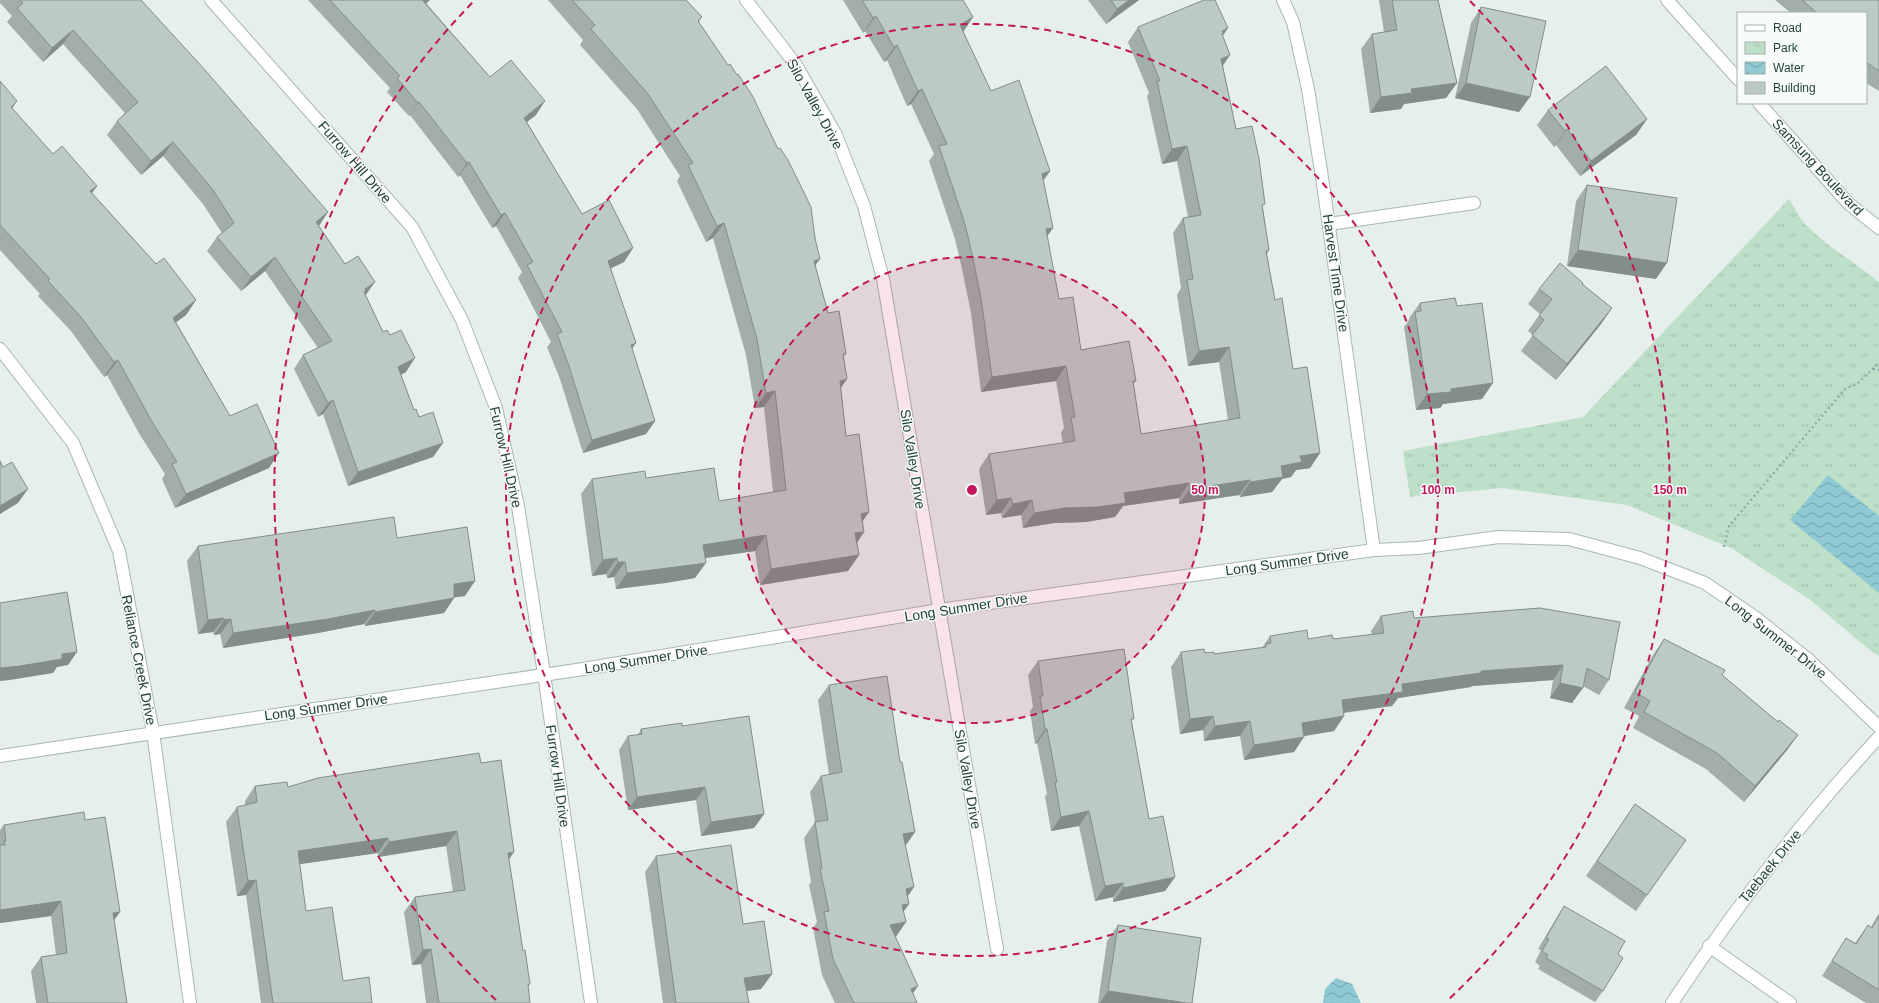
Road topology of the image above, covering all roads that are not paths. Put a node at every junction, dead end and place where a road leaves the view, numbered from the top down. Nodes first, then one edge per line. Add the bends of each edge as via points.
1 (211, 0) edge
2 (746, 0) edge
3 (1283, 0) edge
4 (1668, 0) edge
5 (1737, 78) edge
6 (1760, 104) edge
7 (1474, 203) dead end
8 (1329, 224) junction
9 (1879, 228) edge
10 (0, 349) edge
11 (1374, 550) junction
12 (939, 610) junction
13 (544, 674) junction
14 (1879, 727) edge
15 (153, 732) junction
16 (1879, 737) edge
17 (0, 756) edge
18 (1709, 946) junction
19 (997, 949) dead end
20 (190, 1003) edge
21 (591, 1003) edge
22 (1672, 1003) edge
23 (1790, 1003) edge

1 - 13 street, Furrow Hill Drive via 412,227 462,320 496,408 518,506
2 - 12 street, Silo Valley Drive via 796,65 836,135 864,206 883,279
3 - 8 street, Harvest Time Drive via 1293,22 1308,89
4 - 5 street
6 - 9 street, Samsung Boulevard via 1848,203
7 - 8 street
8 - 11 street, Harvest Time Drive
10 - 15 street, Reliance Creek Drive via 73,443 119,552
11 - 12 street, Long Summer Drive
11 - 14 street, Long Summer Drive via 1418,548 1507,537 1569,539 1640,558 1705,583 1756,618 1809,660
12 - 13 street, Long Summer Drive
12 - 19 street, Silo Valley Drive
13 - 15 street, Long Summer Drive
13 - 21 street, Furrow Hill Drive
15 - 17 street, Long Summer Drive
15 - 20 street, Reliance Creek Drive
16 - 18 street, Taebaek Drive via 1842,776 1744,898
18 - 22 street, Taebaek Drive
18 - 23 street

